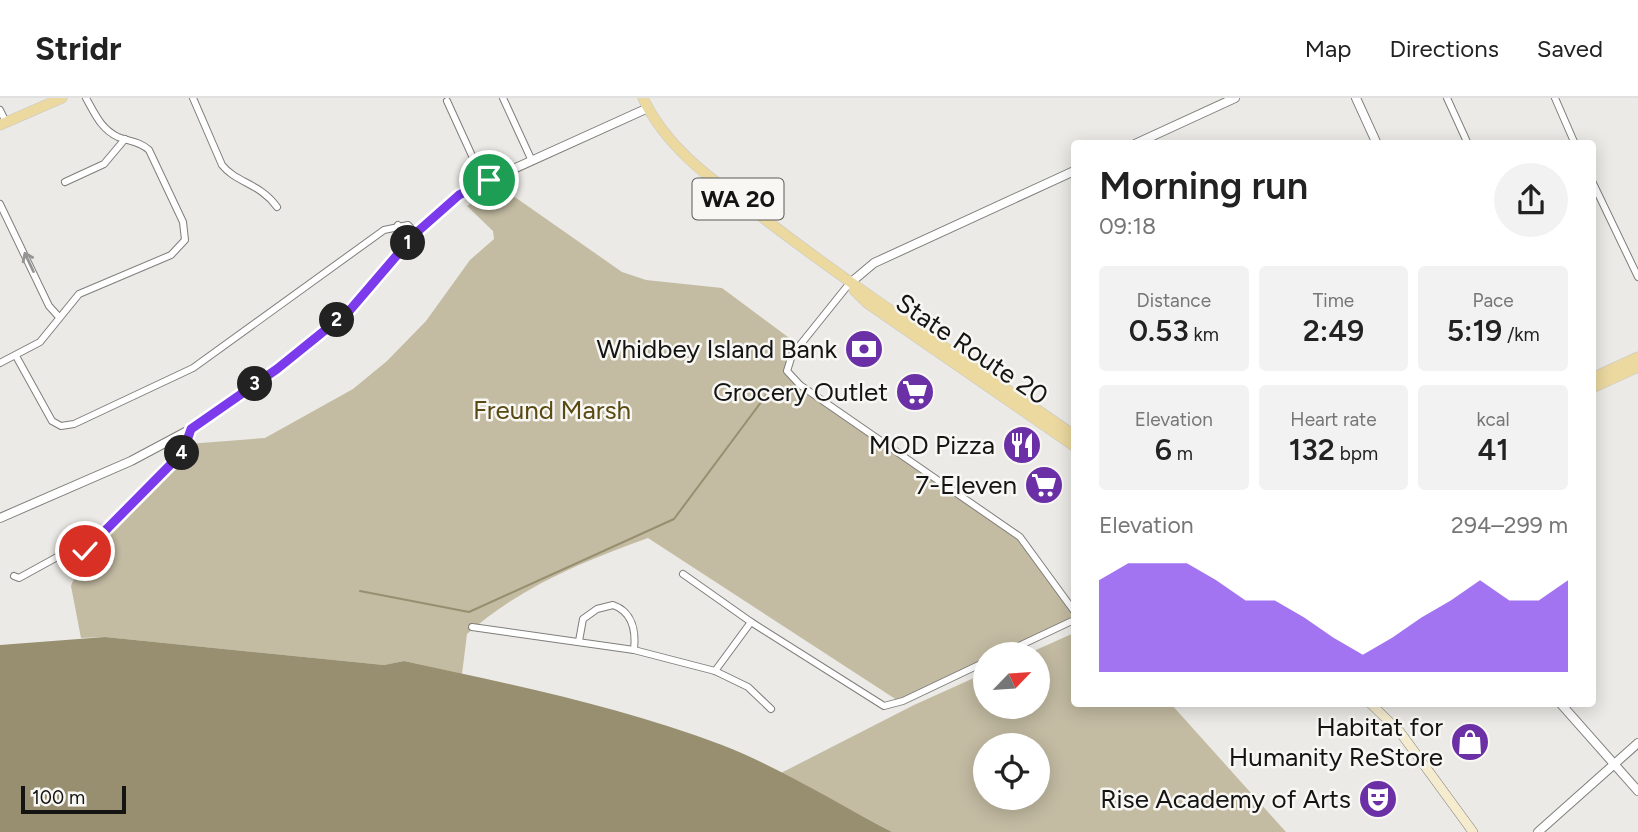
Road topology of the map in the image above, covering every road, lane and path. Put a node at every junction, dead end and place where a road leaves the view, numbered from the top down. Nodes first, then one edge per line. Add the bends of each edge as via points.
1 (62, 98) edge
2 (86, 98) edge
3 (193, 98) edge
4 (503, 98) edge
5 (643, 98) edge
6 (1235, 98) edge
7 (1356, 98) edge
8 (1447, 98) edge
9 (1555, 98) edge
10 (447, 102) dead end
11 (648, 108) junction
12 (0, 110) edge
13 (3, 123) edge
14 (125, 139) junction
15 (1144, 140) edge
16 (1375, 140) edge
17 (1466, 140) edge
18 (1573, 140) edge
19 (532, 161) junction
20 (1071, 172) edge
21 (65, 182) dead end
22 (484, 182) junction
23 (1596, 189) edge
24 (0, 204) edge
25 (277, 207) dead end
26 (413, 236) junction
27 (1638, 277) edge
28 (849, 284) junction
29 (60, 317) junction
30 (16, 356) junction
31 (1638, 357) edge
32 (0, 363) edge
33 (1638, 367) edge
34 (1596, 376) edge
35 (1596, 386) edge
36 (191, 429) junction
37 (1071, 433) edge
38 (1071, 444) edge
39 (0, 518) edge
40 (683, 574) dead end
41 (14, 576) dead end
42 (1071, 607) edge
43 (1071, 621) edge
44 (751, 622) junction
45 (472, 626) dead end
46 (579, 641) junction
47 (1027, 642) edge
48 (634, 650) junction
49 (973, 668) edge
50 (715, 671) junction
51 (1374, 707) edge
52 (1564, 707) edge
53 (771, 709) dead end
54 (1638, 743) edge
55 (1615, 764) junction
56 (1638, 791) edge
57 (1473, 832) edge
58 (1538, 832) edge

1 - 13 main road
2 - 14 street via 101,124
3 - 25 street via 222,165 257,186
4 - 19 street
5 - 11 main road, State Route 20 / WA 20
6 - 15 street
7 - 16 street
8 - 17 street
9 - 18 street
10 - 22 street
11 - 19 street
11 - 28 main road, State Route 20 / WA 20 via 691,162
12 - 13 street
14 - 21 street via 104,164
14 - 29 street via 141,143 155,160 183,222 185,240 171,255 79,294
19 - 22 street
20 - 28 street via 874,263
22 - 26 street via 459,195
23 - 27 street
29 -> 24 street via 49,306
26 - 30 street via 398,225 384,230 193,368 74,424 61,426 52,421
26 - 36 street via 350,310
28 - 37 main road, State Route 20 / WA 20
28 - 38 main road, State Route 20 / WA 20 via 867,303
28 - 42 street via 792,355 787,371 800,386 1020,537
29 - 30 street via 40,342
30 - 32 street
31 - 34 main road
33 - 35 main road
36 - 39 street via 131,461
36 - 41 street via 183,452 91,547 72,558 59,556 19,578
40 - 44 street
43 - 47 street
44 - 49 street via 884,706
44 - 50 street
45 - 46 street
46 - 48 street
46 - 48 street via 583,620 597,609 613,605 631,621
48 - 50 street
50 - 53 street via 748,687
51 - 57 main road via 1400,733
52 - 55 street
54 - 55 street
55 - 56 street
55 - 58 street

